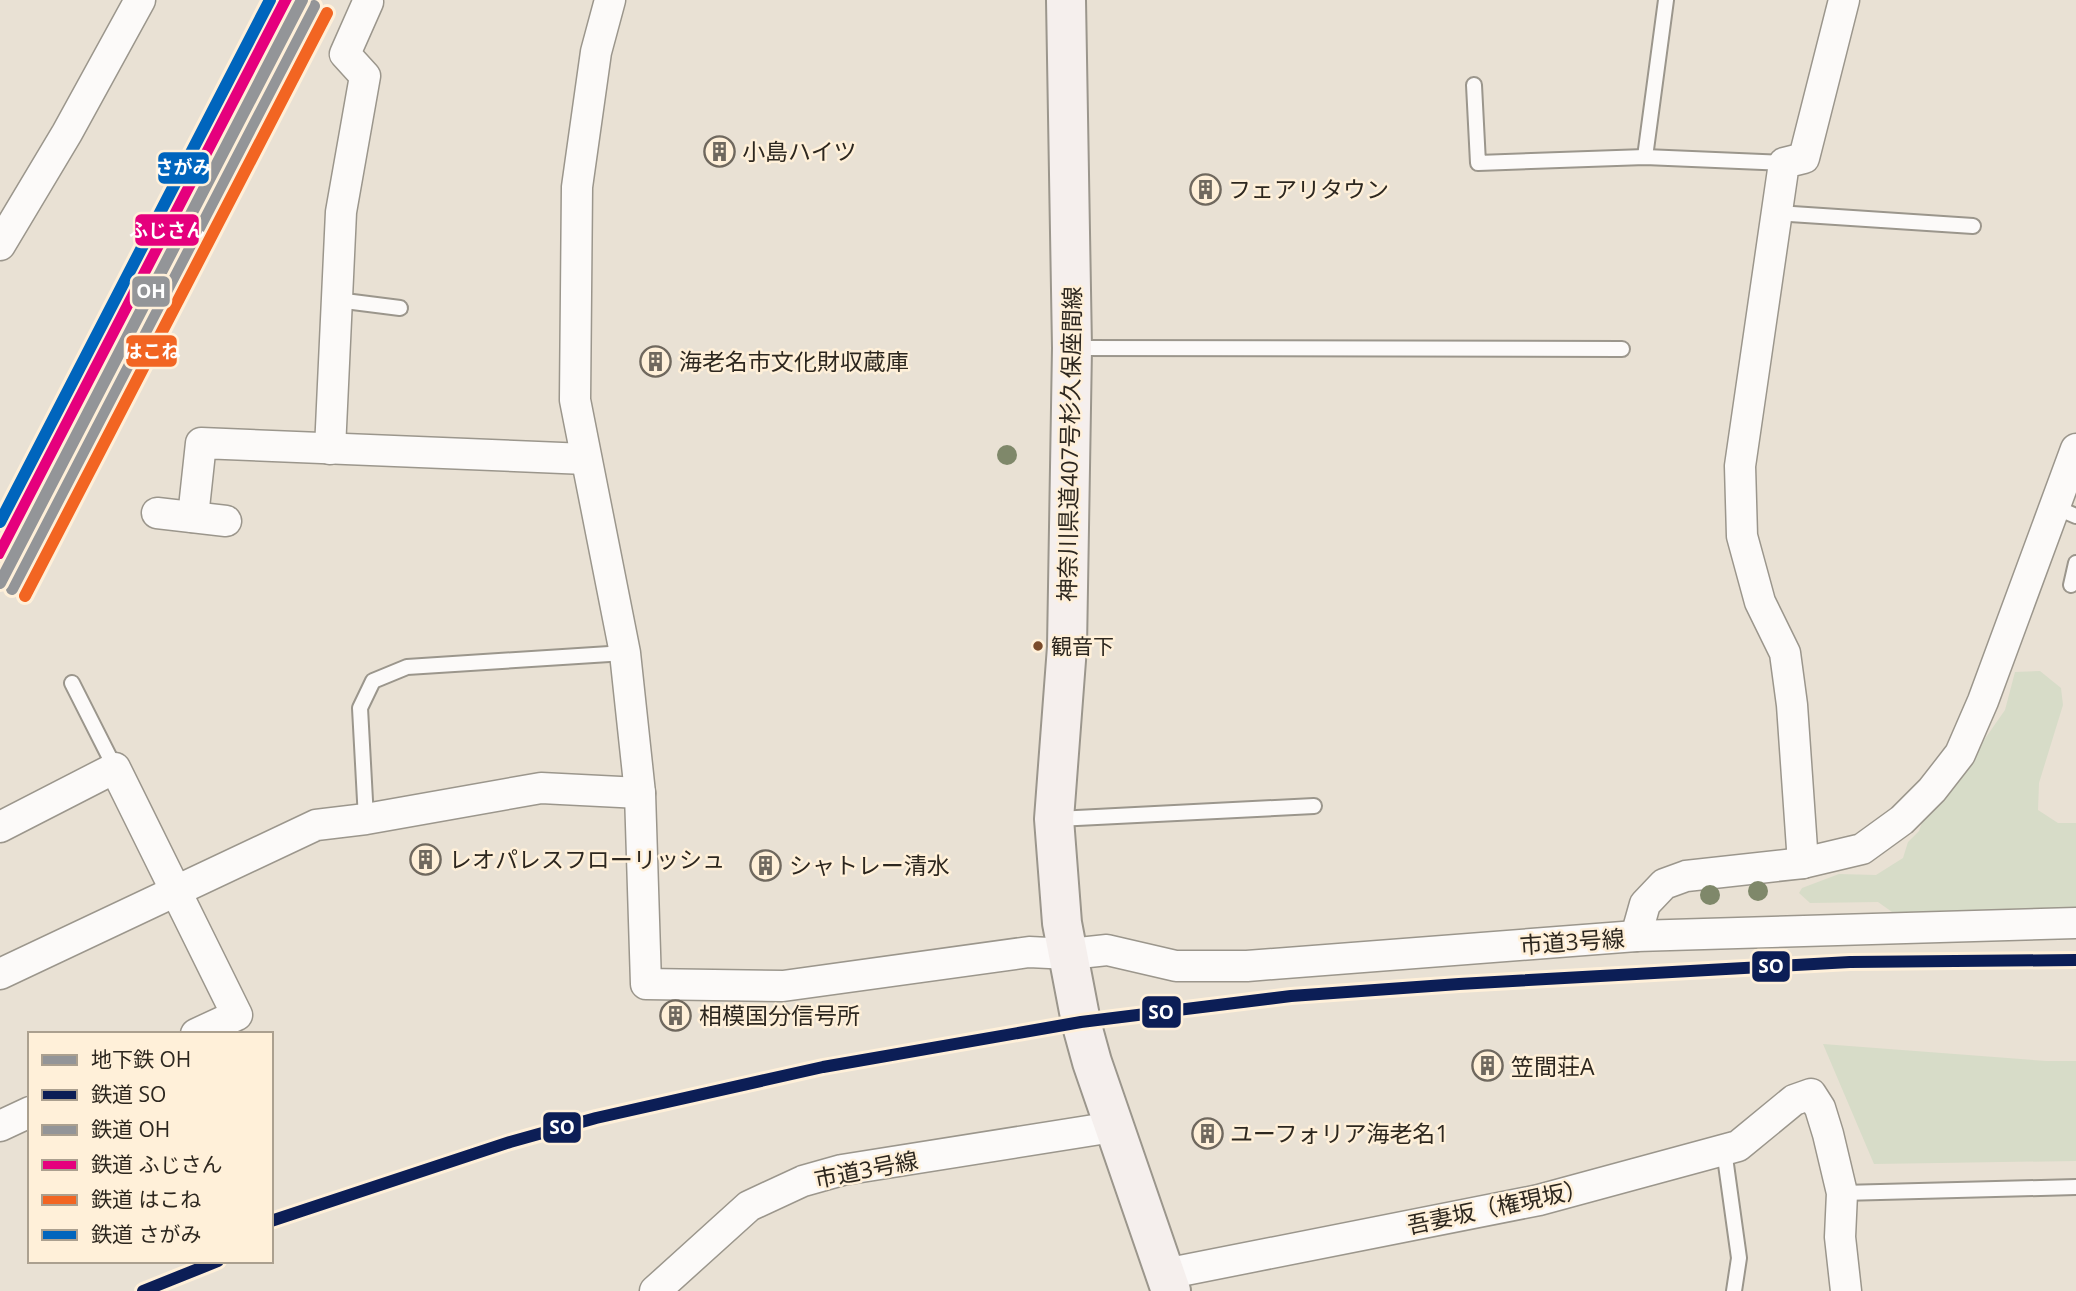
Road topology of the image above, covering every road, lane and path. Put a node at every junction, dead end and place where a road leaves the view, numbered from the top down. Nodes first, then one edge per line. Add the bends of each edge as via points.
1 (610, 0) edge
2 (1066, 0) edge
3 (1666, 0) edge
4 (1844, 0) edge
5 (138, 1) edge
6 (368, 2) edge
7 (1474, 85) dead end
8 (1645, 157) junction
9 (1784, 163) junction
10 (1776, 213) junction
11 (1973, 226) dead end
12 (0, 245) edge
13 (337, 300) junction
14 (400, 307) dead end
15 (1072, 348) junction
16 (1622, 349) dead end
17 (330, 449) junction
18 (2076, 449) edge
19 (586, 459) junction
20 (2065, 511) edge
21 (156, 513) dead end
22 (194, 517) junction
23 (226, 521) dead end
24 (2076, 563) edge
25 (2071, 585) dead end
26 (625, 653) junction
27 (72, 683) dead end
28 (116, 768) junction
29 (640, 793) junction
30 (1314, 806) dead end
31 (366, 819) junction
32 (1054, 819) junction
33 (0, 827) edge
34 (1803, 863) junction
35 (175, 892) junction
36 (2076, 923) edge
37 (1636, 936) junction
38 (1070, 954) junction
39 (0, 974) edge
40 (200, 1032) edge
41 (28, 1113) edge
42 (0, 1126) edge
43 (1113, 1127) junction
44 (1724, 1150) junction
45 (2076, 1187) edge
46 (1842, 1193) junction
47 (1168, 1282) edge
48 (654, 1291) edge
49 (1734, 1291) edge
50 (1846, 1291) edge

1 - 19 street via 596,52 577,187 575,400
2 - 15 main road, 神奈川県道407号杉久保座間線
3 - 8 lane
4 - 9 street via 1804,158
5 - 12 street
6 - 13 street via 345,54 365,76 341,212
7 - 8 lane via 1478,163
8 - 9 lane
9 - 10 street
10 - 11 lane
10 - 34 street via 1740,466 1742,537 1760,602 1785,653
13 - 14 lane
13 - 17 street
15 - 16 lane
15 - 32 main road, 神奈川県道407号杉久保座間線 via 1067,647
17 - 19 street
17 - 22 street via 201,443
18 - 20 street
19 - 26 street
20 - 34 street via 1960,754 1902,820 1862,849
21 - 22 street
22 - 23 street
24 - 25 lane
26 - 29 street
26 - 31 lane via 407,667 373,681 360,708
27 - 28 lane
28 - 33 street
28 - 35 street
29 - 31 street via 541,788
29 - 38 street, 市道3号線 via 646,984 783,986 1029,952
30 - 32 lane
31 - 35 street via 316,825
32 - 38 main road, 神奈川県道407号杉久保座間線 via 1062,923
34 - 37 street via 1686,876 1664,884 1645,904
35 - 39 street
35 - 40 street via 237,1015
36 - 37 street, 市道3号線
37 - 38 street, 市道3号線 via 1247,966 1176,966 1107,950
38 - 43 main road, 神奈川県道407号杉久保座間線 via 1086,1043
41 - 42 street
43 - 47 main road, 神奈川県道407号杉久保座間線
43 - 48 street, 市道3号線 via 803,1181 749,1206
44 - 46 street, 吾妻坂（権現坂） via 1738,1146 1794,1100 1811,1094 1820,1108
44 - 47 street, 吾妻坂（権現坂） via 1539,1200
44 - 49 lane via 1739,1258
45 - 46 lane
46 - 50 street via 1840,1237

